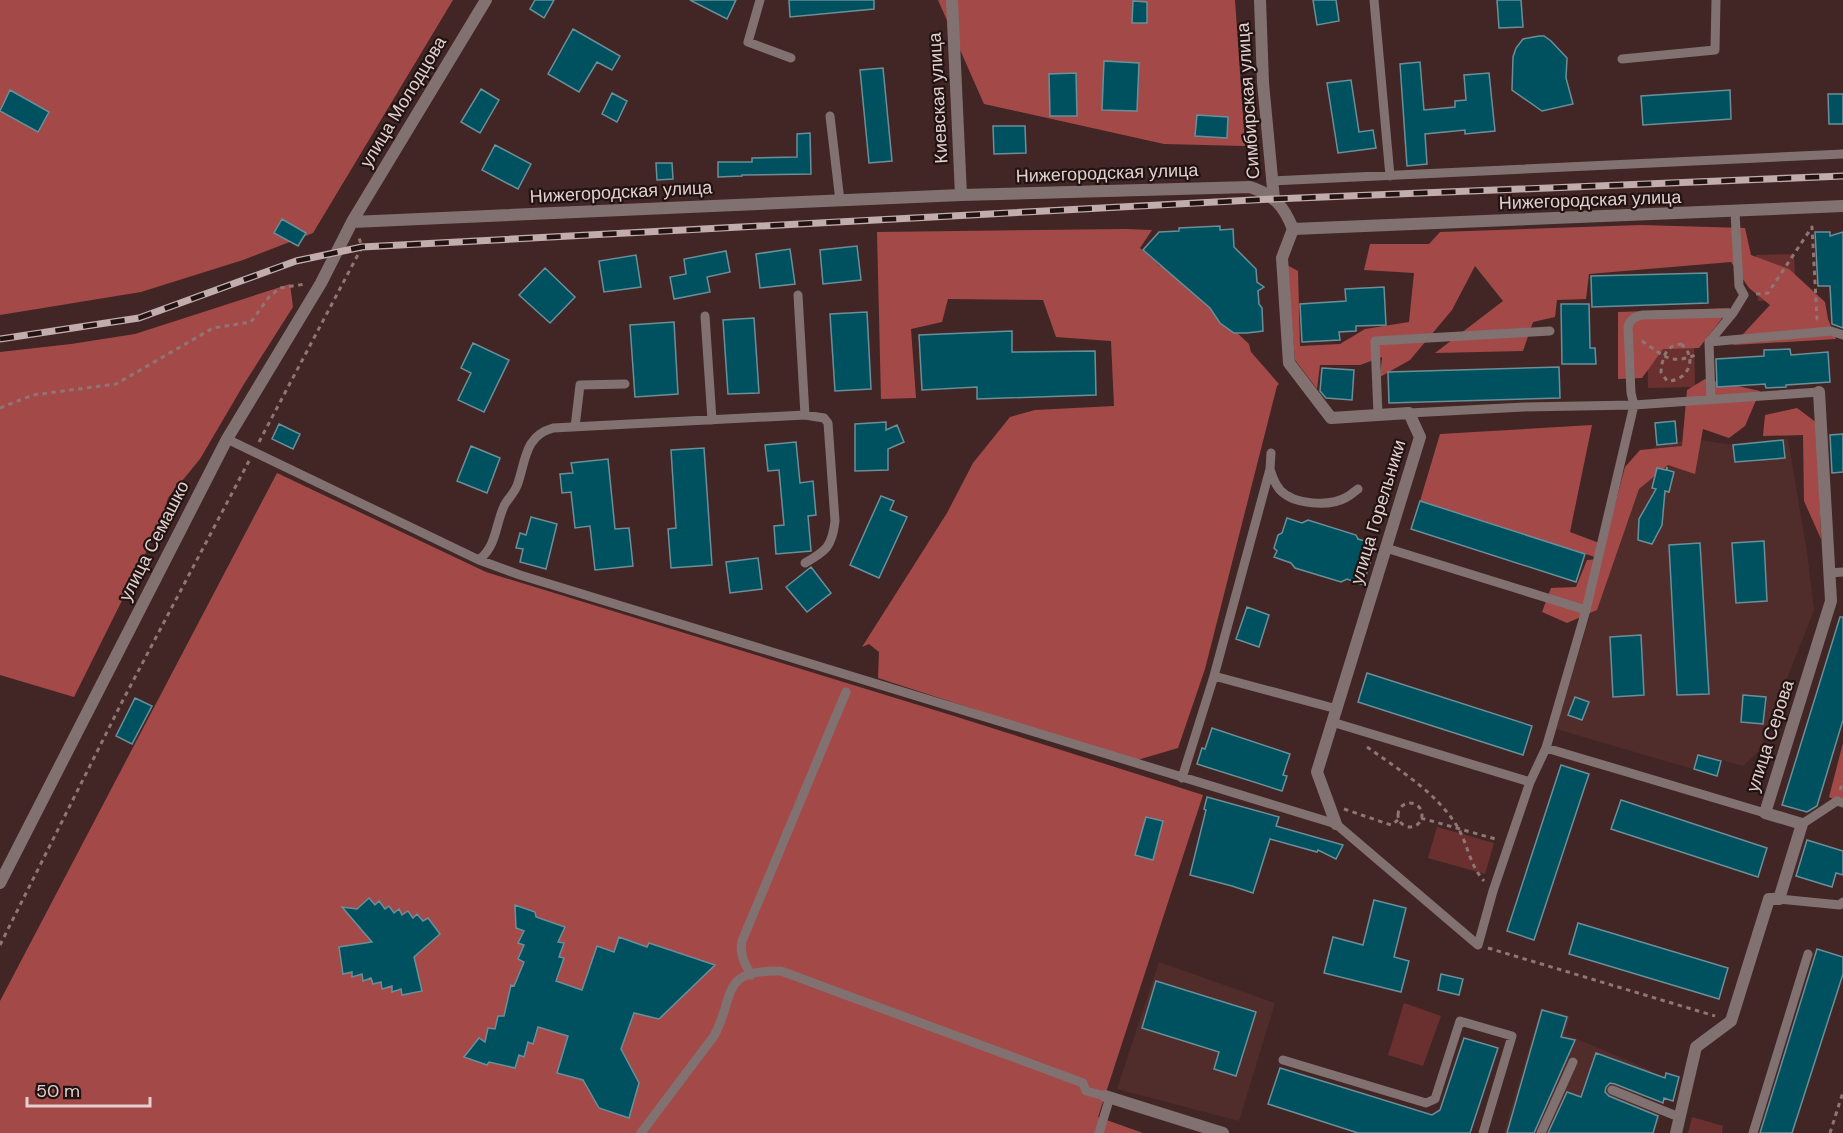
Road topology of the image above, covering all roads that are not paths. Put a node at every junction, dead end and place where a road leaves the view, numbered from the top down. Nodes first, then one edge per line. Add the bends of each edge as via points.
1 (486, 0) edge
2 (760, 0) edge
3 (952, 0) edge
4 (1260, 0) edge
5 (1374, 0) edge
6 (1716, 0) edge
7 (791, 58) dead end
8 (1622, 59) dead end
9 (830, 116) dead end
10 (1843, 154) edge
11 (1390, 176) junction
12 (1271, 181) junction
13 (961, 195) junction
14 (1274, 199) junction
15 (840, 201) junction
16 (1843, 206) edge
17 (1735, 212) junction
18 (352, 222) junction
19 (1293, 229) junction
20 (798, 295) dead end
21 (1733, 313) junction
22 (705, 316) dead end
23 (1550, 331) dead end
24 (1843, 335) edge
25 (1709, 342) junction
26 (625, 384) dead end
27 (1819, 392) joint
28 (1711, 398) junction
29 (1634, 405) junction
30 (1409, 413) junction
31 (805, 415) junction
32 (1378, 415) junction
33 (712, 420) junction
34 (575, 427) junction
35 (227, 440) junction
36 (1271, 453) dead end
37 (1270, 469) junction
38 (1358, 489) dead end
39 (1386, 548) junction
40 (479, 560) junction
41 (805, 563) dead end
42 (1843, 572) edge
43 (1829, 573) junction
44 (1586, 610) junction
45 (1214, 676) junction
46 (846, 692) dead end
47 (1337, 709) junction
48 (1332, 722) junction
49 (1546, 748) junction
50 (1182, 778) junction
51 (1530, 782) junction
52 (1843, 803) edge
53 (1765, 813) junction
54 (1336, 824) junction
55 (1802, 824) junction
56 (0, 884) edge
57 (1779, 899) junction
58 (1843, 902) edge
59 (1808, 954) dead end
60 (751, 975) junction
61 (1283, 1060) dead end
62 (1573, 1062) dead end
63 (1612, 1090) dead end
64 (1108, 1096) junction
65 (1679, 1117) junction
66 (641, 1133) edge
67 (1099, 1133) edge
68 (1223, 1133) edge
69 (1483, 1133) edge
70 (1541, 1133) edge
71 (1676, 1133) edge
72 (1753, 1133) edge

1 - 18 street, улица Молодцова
2 - 7 lane via 748,42
3 - 13 street, Киевская улица
4 - 12 street, Симбирская улица
5 - 11 lane
6 - 8 lane via 1715,50
9 - 15 lane
10 - 11 lane
11 - 12 lane
12 - 14 street, Симбирская улица
13 - 14 street, Нижегородская улица via 1250,187
13 - 15 street, Нижегородская улица
14 - 19 street via 1287,213
15 - 18 street, Нижегородская улица
16 - 17 street, Нижегородская улица
17 - 19 street, Нижегородская улица
17 - 21 lane via 1739,286 1744,295
18 - 35 street, улица Семашко via 321,283
19 - 32 street, улица Горельники via 1282,258 1289,363 1331,418
20 - 31 lane
21 - 25 lane
21 - 29 lane via 1642,315 1630,321
22 - 33 lane
23 - 32 lane via 1375,341
24 - 25 lane via 1831,331
25 - 28 lane
26 - 34 lane via 580,385
27 - 28 lane
27 - 43 street, улица Серова
28 - 29 lane
29 - 30 lane
29 - 44 lane
30 - 32 street, улица Горельники
30 - 39 street, улица Горельники via 1420,437
31 - 33 lane
31 - 41 lane via 824,418 828,423 835,521 830,545
33 - 34 lane
34 - 40 lane via 553,428 532,441 491,547
35 - 40 lane
35 - 56 street, улица Семашко
36 - 37 lane
37 - 38 lane via 1281,491 1309,503 1329,503
37 - 45 lane
39 - 44 lane
39 - 47 street, улица Горельники
40 - 50 lane
42 - 43 lane
43 - 53 street, улица Серова via 1829,608
44 - 49 lane
45 - 47 lane
45 - 50 lane
46 - 60 lane via 742,942 742,956
47 - 48 street, улица Горельники
48 - 51 lane
48 - 54 street, улица Горельники via 1317,772
49 - 51 lane
49 - 53 lane
50 - 54 lane
51 - 54 lane via 1478,945
52 - 55 lane via 1837,801
53 - 55 street, улица Серова
55 - 57 street
57 - 58 lane via 1840,905
57 - 65 street via 1769,898 1731,1021 1696,1047
59 - 72 lane
60 - 64 lane via 781,972 1083,1083 1086,1091
60 - 66 lane via 732,986 714,1036
61 - 69 lane via 1426,1103 1435,1099 1460,1021 1512,1036
62 - 70 lane
63 - 65 lane
64 - 67 lane
64 - 68 street
65 - 71 street

